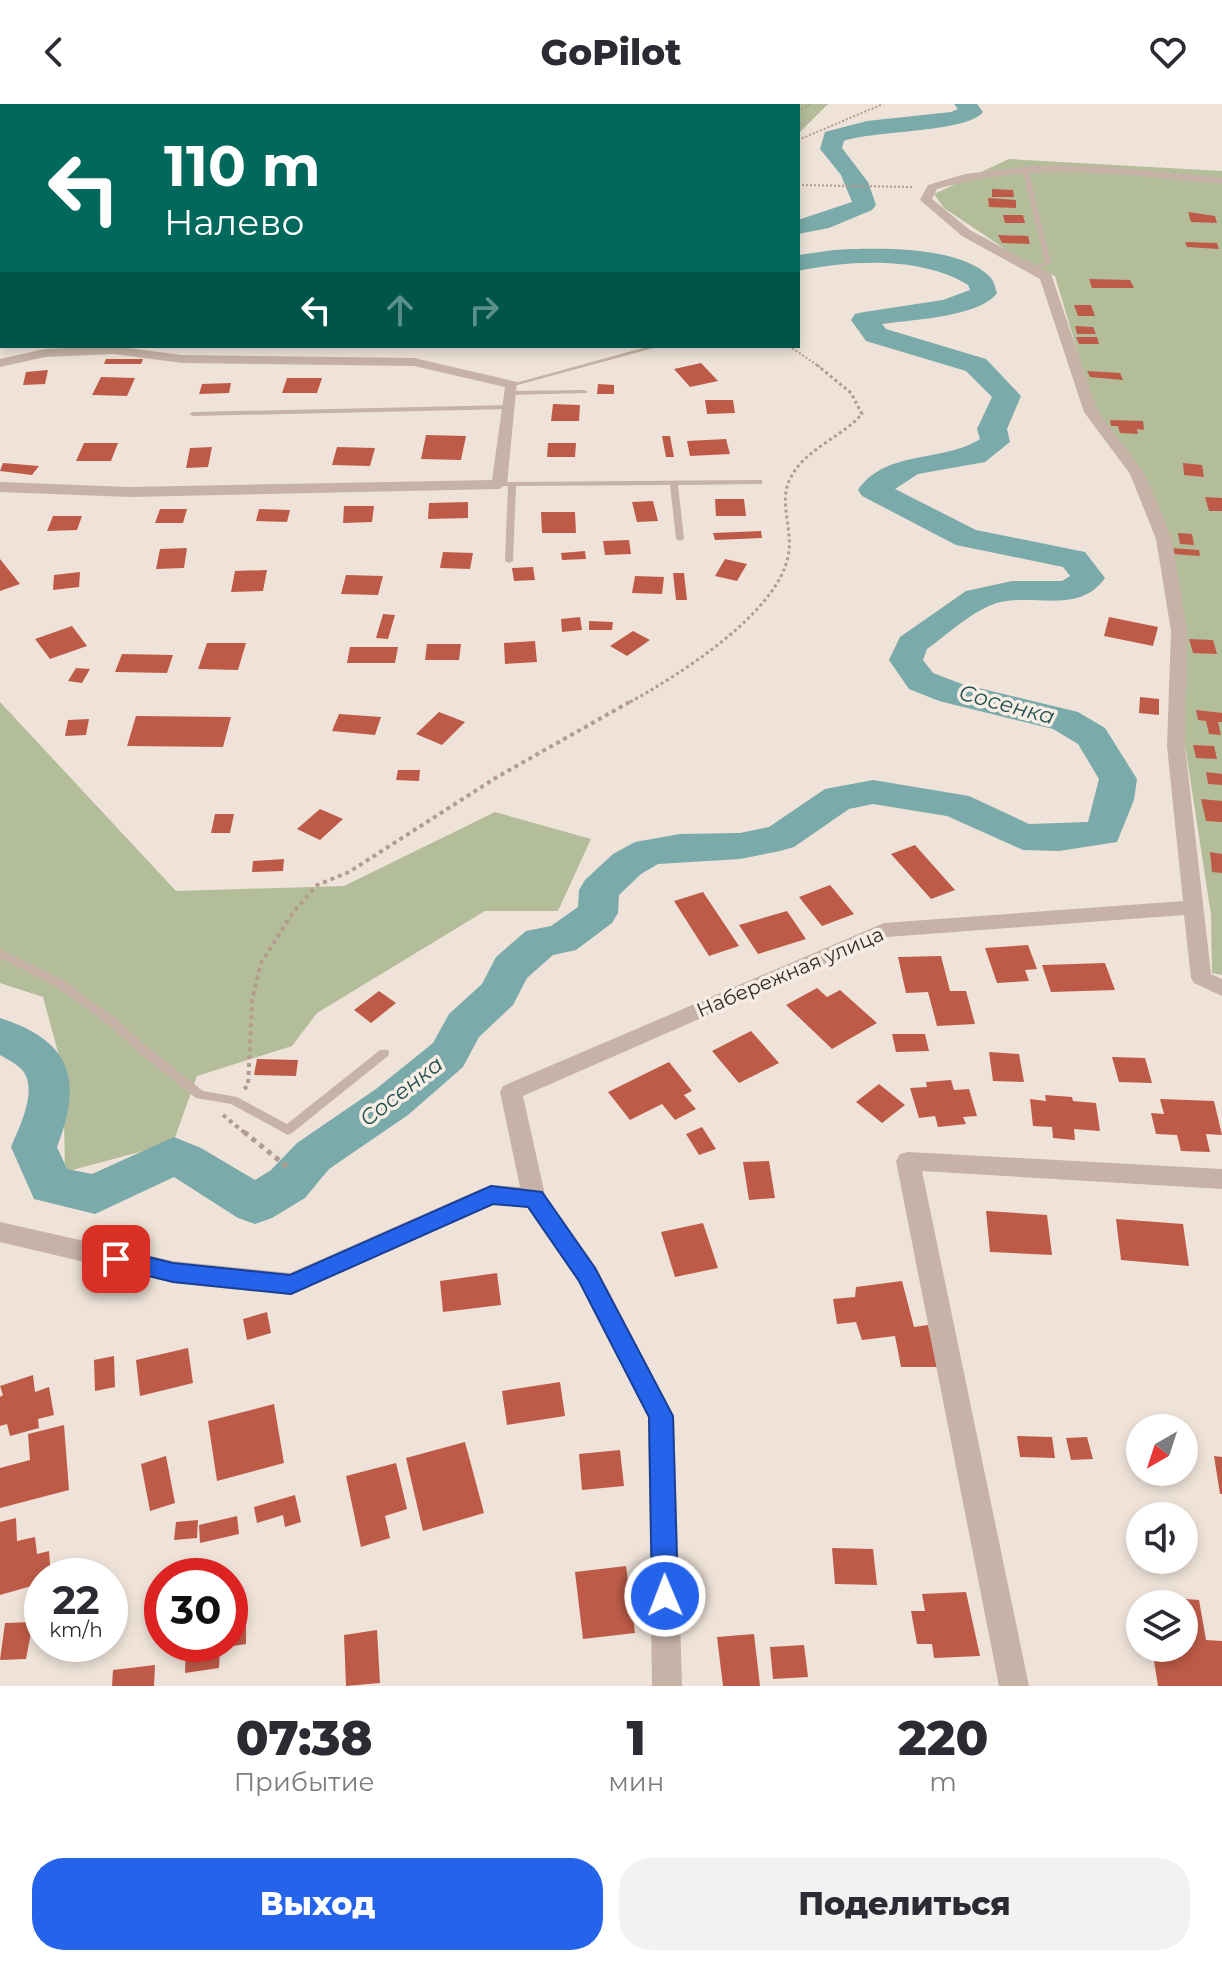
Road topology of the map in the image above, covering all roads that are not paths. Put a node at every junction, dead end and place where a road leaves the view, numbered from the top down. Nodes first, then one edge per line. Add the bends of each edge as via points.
1 (1025, 169) junction
2 (1222, 181) edge
3 (1032, 270) junction
4 (652, 348) edge
5 (0, 363) edge
6 (584, 392) dead end
7 (511, 395) junction
8 (193, 414) dead end
9 (759, 482) dead end
10 (674, 483) junction
11 (505, 484) junction
12 (0, 487) edge
13 (680, 539) dead end
14 (509, 561) dead end
15 (1193, 907) junction
16 (0, 953) edge
17 (1222, 988) edge
18 (384, 1053) dead end
19 (1222, 1179) edge
20 (534, 1198) junction
21 (0, 1232) edge
22 (667, 1686) edge
23 (1014, 1686) edge

1 - 2 street
1 - 3 lane via 1048,263
1 - 3 street via 979,173 932,187 926,200 966,233
3 - 15 street via 1046,277 1091,412 1137,474 1164,539 1179,631 1176,746
4 - 7 lane
5 - 7 street via 45,353 113,350 182,359 414,362
6 - 7 lane
7 - 8 lane
7 - 11 street
9 - 10 lane
10 - 11 lane
10 - 13 lane
11 - 12 street via 130,492
11 - 14 lane
15 - 17 street via 1201,978
15 - 20 street, Набережная улица via 884,930 511,1092
16 - 18 lane via 59,983 200,1095 233,1100 288,1130
19 - 23 street via 908,1161
20 - 21 street via 491,1195 291,1284 173,1272
20 - 22 street via 587,1274 661,1416

